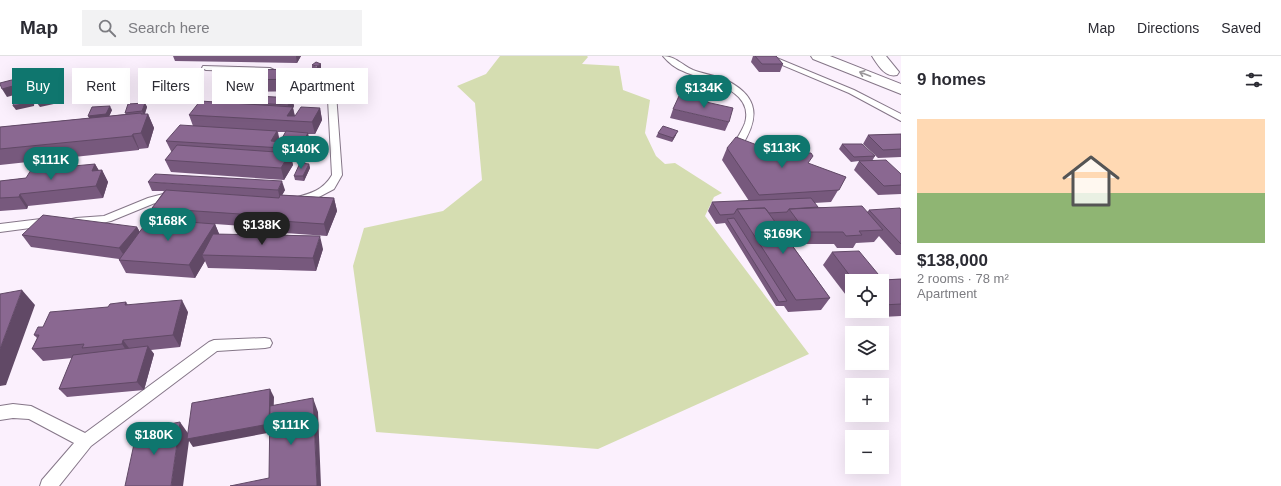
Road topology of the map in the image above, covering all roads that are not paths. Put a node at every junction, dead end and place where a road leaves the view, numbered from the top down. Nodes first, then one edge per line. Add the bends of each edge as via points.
1 (667, 56) edge
2 (765, 56) edge
3 (818, 56) edge
4 (851, 56) edge
5 (879, 56) edge
6 (206, 68) dead end
7 (276, 71) edge
8 (896, 74) edge
9 (901, 89) edge
10 (333, 104) edge
11 (901, 118) edge
12 (738, 145) edge
13 (184, 196) edge
14 (283, 201) edge
15 (0, 228) edge
16 (265, 343) dead end
17 (0, 413) edge
18 (86, 441) junction
19 (48, 486) edge

1 - 12 lane via 685,70 732,86 745,100 751,115 749,125
2 - 11 lane via 831,81
9 -> 3 street
4 - 8 street
5 - 8 street
6 - 7 lane
10 - 14 lane via 337,175 330,187 313,196
13 - 15 lane via 157,197 102,221
16 - 18 lane via 214,346
17 - 18 lane via 31,413
18 - 19 lane

